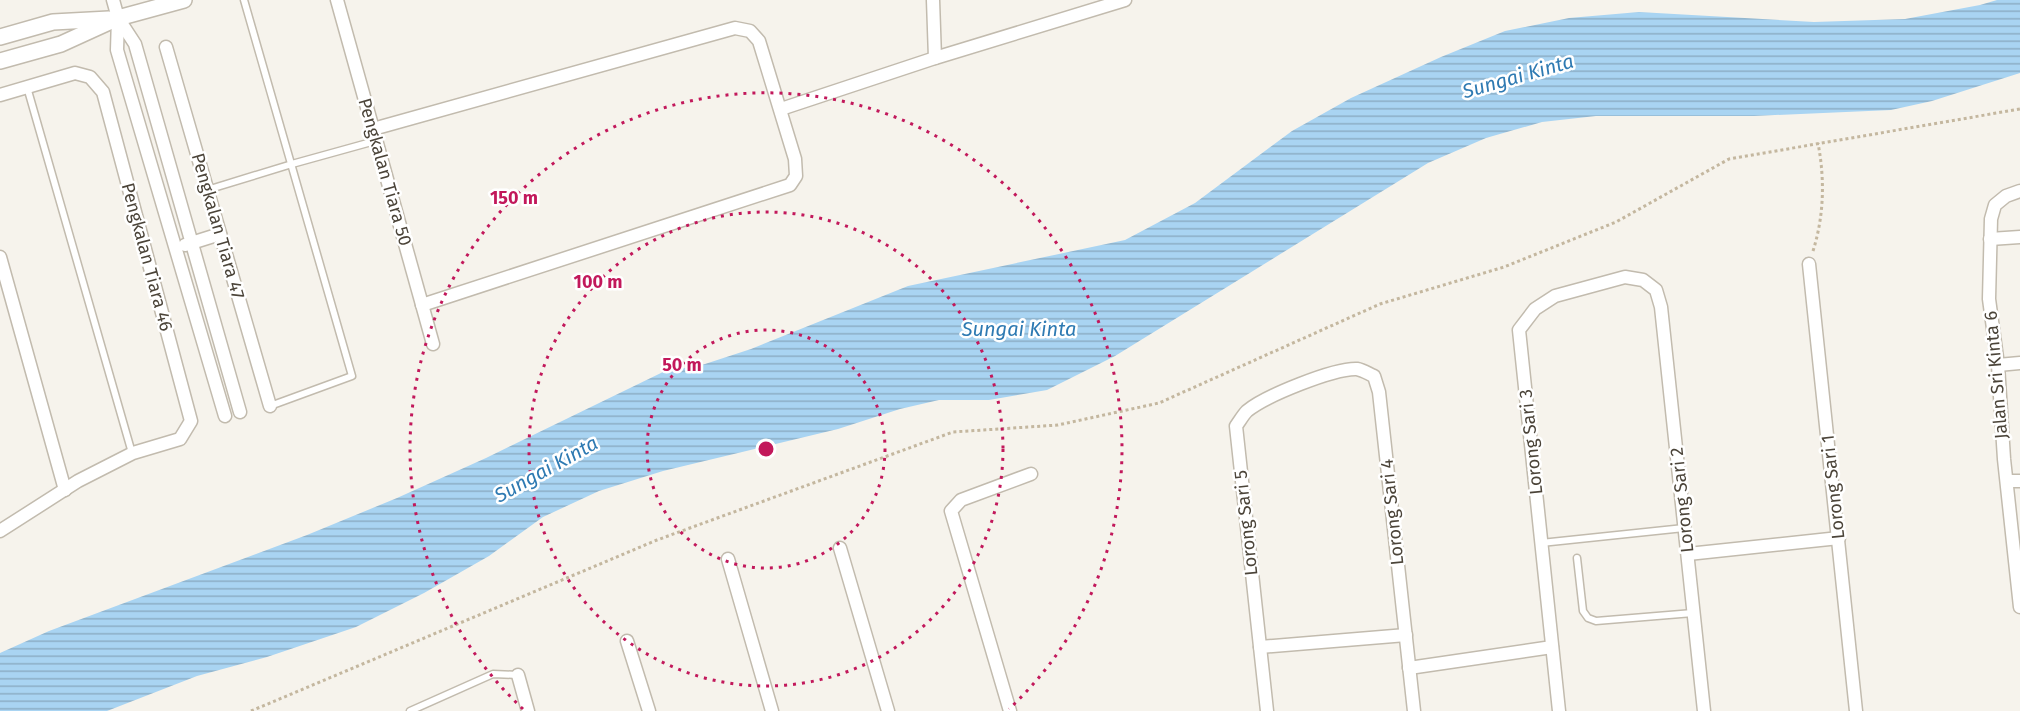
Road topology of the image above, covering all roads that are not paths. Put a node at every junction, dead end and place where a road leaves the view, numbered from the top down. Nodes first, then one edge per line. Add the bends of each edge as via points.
1 (113, 0) edge
2 (184, 0) edge
3 (244, 0) edge
4 (337, 0) edge
5 (933, 0) edge
6 (1125, 0) edge
7 (118, 18) junction
8 (0, 37) edge
9 (166, 47) dead end
10 (935, 58) junction
11 (0, 61) edge
12 (27, 87) junction
13 (0, 94) edge
14 (781, 109) junction
15 (374, 135) junction
16 (292, 164) junction
17 (207, 190) junction
18 (2019, 191) edge
19 (220, 234) junction
20 (2020, 237) edge
21 (1990, 238) junction
22 (192, 242) junction
23 (175, 248) junction
24 (0, 257) edge
25 (1809, 264) road end
26 (1656, 290) joint
27 (422, 305) junction
28 (433, 344) dead end
29 (2020, 363) edge
30 (1998, 364) junction
31 (1314, 380) joint
32 (270, 406) joint
33 (240, 412) dead end
34 (225, 416) dead end
35 (133, 453) junction
36 (1031, 474) dead end
37 (2014, 481) edge
38 (65, 490) junction
39 (1685, 528) junction
40 (0, 531) edge
41 (1839, 538) junction
42 (1541, 543) junction
43 (840, 548) dead end
44 (1688, 554) junction
45 (1576, 558) dead end
46 (728, 559) dead end
47 (2020, 607) edge
48 (1694, 612) junction
49 (1406, 635) junction
50 (627, 642) dead end
51 (1260, 647) junction
52 (1552, 647) junction
53 (1409, 668) junction
54 (518, 675) joint
55 (410, 711) edge
56 (528, 711) edge
57 (649, 711) edge
58 (772, 711) edge
59 (888, 711) edge
60 (1010, 711) edge
61 (1267, 711) edge
62 (1414, 711) edge
63 (1559, 711) edge
64 (1704, 711) edge
65 (1856, 711) edge

1 - 7 street
2 - 7 street
3 - 16 lane
4 - 15 street, Pengkalan Tiara 50
5 - 10 street
6 - 10 street
7 - 8 street via 53,22
7 - 11 street via 61,44
7 - 22 street via 135,44
7 - 23 street via 117,50
9 - 17 street, Pengkalan Tiara 47
10 - 14 street
12 - 13 street
12 - 35 lane
12 - 35 street, Pengkalan Tiara 46 via 75,73 90,77 103,92 191,421 180,439
14 - 15 street via 759,40 750,31 735,28
14 - 27 street via 795,159 796,176 789,185
15 - 16 lane
15 - 27 street, Pengkalan Tiara 50
16 - 17 lane
16 - 32 lane via 352,376
17 - 19 street, Pengkalan Tiara 47
18 - 21 street, Jalan Sri Kinta 6 via 1995,206
19 - 22 street
19 - 32 street, Pengkalan Tiara 47
20 - 21 street
21 - 30 street, Jalan Sri Kinta 6 via 1989,299
22 - 23 street
22 - 33 street
23 - 34 street
24 - 38 street
25 - 41 street, Lorong Sari 1
26 - 39 street, Lorong Sari 2
26 - 42 street, Lorong Sari 3 via 1643,280 1625,277 1555,296 1535,309 1519,330
27 - 28 street, Pengkalan Tiara 50
29 - 30 street
30 - 37 street, Jalan Sri Kinta 6
31 - 49 street, Lorong Sari 4 via 1359,369 1374,376 1379,392
31 - 51 street, Lorong Sari 5 via 1255,406 1236,426
35 - 38 street
36 - 60 street via 961,500 951,511
37 - 47 street, Jalan Sri Kinta 6
38 - 40 street
39 - 42 lane
39 - 44 street, Lorong Sari 2
41 - 44 street
41 - 65 street, Lorong Sari 1
42 - 52 street, Lorong Sari 3
43 - 59 street
44 - 48 street, Lorong Sari 2
45 - 48 lane via 1583,611 1588,618 1596,621
46 - 58 street
48 - 64 street, Lorong Sari 2
49 - 51 street
49 - 53 street, Lorong Sari 4
50 - 57 street
51 - 61 street, Lorong Sari 5
52 - 53 street
52 - 63 street, Lorong Sari 3
53 - 62 street, Lorong Sari 4
54 - 55 lane via 493,674
54 - 56 street

